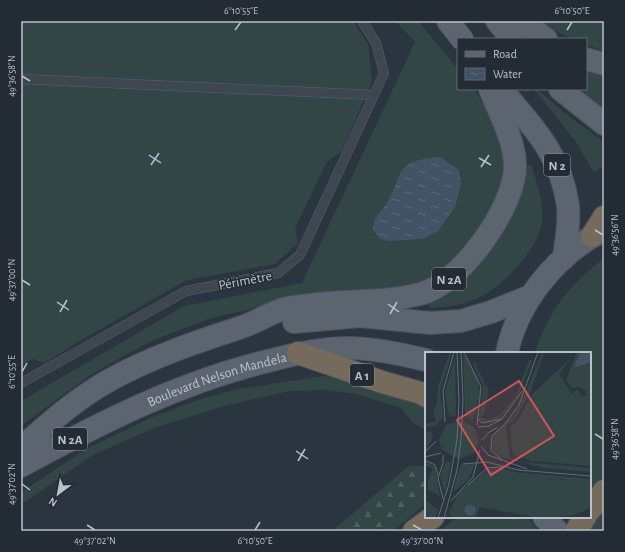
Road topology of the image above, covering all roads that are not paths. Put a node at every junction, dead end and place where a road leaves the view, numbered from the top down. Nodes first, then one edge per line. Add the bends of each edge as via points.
1 (362, 21) edge
2 (448, 21) edge
3 (497, 21) edge
4 (521, 21) edge
5 (461, 38) edge
6 (511, 38) edge
7 (545, 38) edge
8 (587, 59) edge
9 (604, 64) edge
10 (21, 79) edge
11 (490, 90) edge
12 (502, 90) edge
13 (561, 90) edge
14 (374, 95) junction
15 (604, 124) edge
16 (604, 217) edge
17 (598, 233) edge
18 (564, 258) junction
19 (531, 296) junction
20 (244, 326) junction
21 (507, 352) edge
22 (298, 353) junction
23 (425, 360) edge
24 (21, 382) edge
25 (425, 395) edge
26 (21, 448) edge
27 (21, 466) edge
28 (604, 491) edge
29 (591, 509) edge
30 (432, 518) edge
31 (545, 518) edge
32 (584, 518) edge
33 (414, 531) edge
34 (557, 531) edge
35 (576, 531) edge

1 - 14 lane, Périmètre via 376,43 384,73
2 - 5 main road
3 - 6 main road
4 - 7 main road
8 - 9 main road
10 - 14 lane
11 - 20 main road, N 2A via 510,141 515,164 512,187 503,210 462,268 445,283 422,294 284,309
12 - 18 main road, N 2 via 541,137 560,170 568,207
13 - 15 main road
14 - 24 lane, Périmètre via 300,255 278,273 186,291
16 - 17 highway
17 - 18 main road
18 - 19 main road
19 - 20 main road, N 2A via 461,321 430,323 360,316
19 - 21 main road via 518,321
20 - 26 main road, N 2A via 157,356 107,381 58,415
22 - 23 main road, Boulevard Nelson Mandela / N 2A via 348,348 384,351
22 - 25 highway, A 1
22 - 27 main road, Boulevard Nelson Mandela / N 2A via 234,368 119,414
28 - 29 highway
30 - 33 highway
31 - 34 main road
32 - 35 highway

